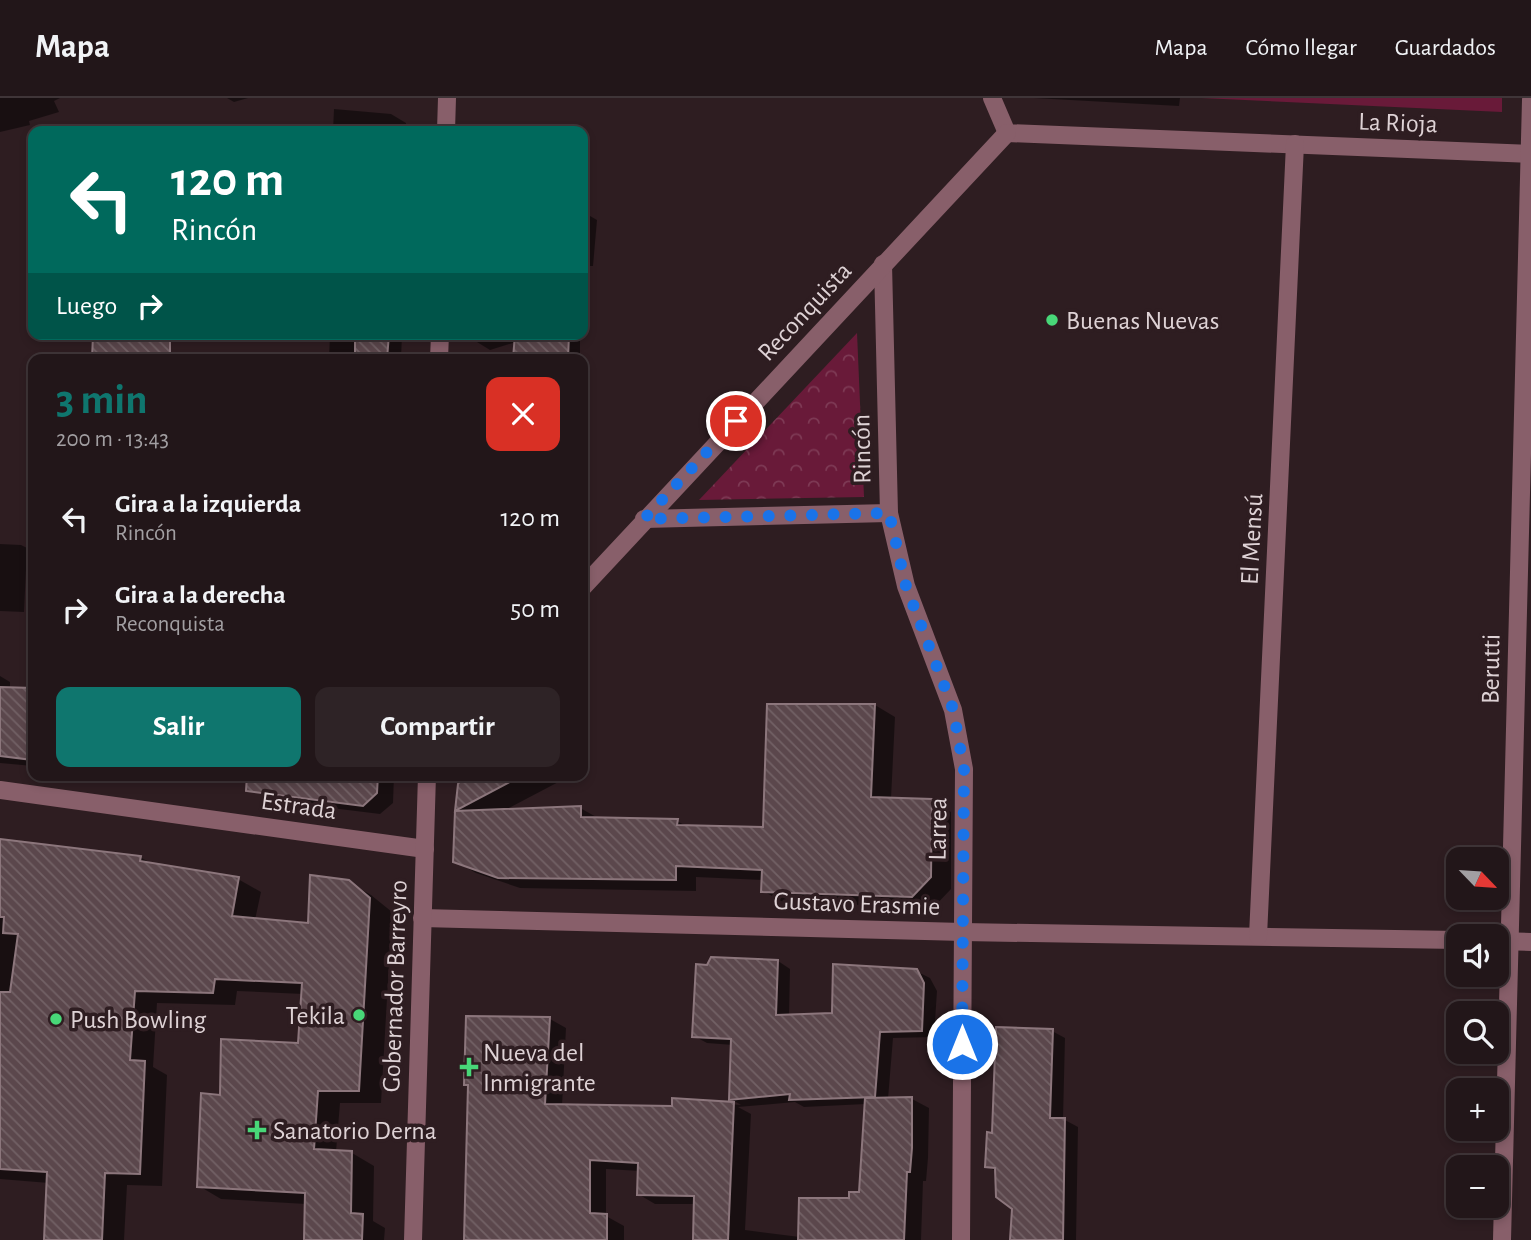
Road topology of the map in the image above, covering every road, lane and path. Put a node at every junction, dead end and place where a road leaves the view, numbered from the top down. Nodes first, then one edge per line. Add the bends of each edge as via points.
1 (447, 98) edge
2 (992, 98) edge
3 (1531, 100) edge
4 (446, 126) edge
5 (1007, 133) junction
6 (1295, 144) junction
7 (1530, 154) edge
8 (883, 264) junction
9 (889, 513) junction
10 (644, 519) junction
11 (588, 581) edge
12 (427, 781) edge
13 (0, 789) edge
14 (1513, 824) junction
15 (1531, 824) edge
16 (425, 849) junction
17 (422, 918) junction
18 (1504, 924) edge
19 (963, 932) junction
20 (1258, 936) junction
21 (1446, 940) edge
22 (1509, 941) edge
23 (1531, 942) edge
24 (1503, 987) edge
25 (413, 1240) edge
26 (961, 1240) edge
27 (1502, 1240) edge

1 - 4 street
2 - 5 street
3 - 7 street, Berutti
5 - 6 street, La Rioja
5 - 8 street, Reconquista
6 - 7 street, La Rioja
6 - 20 street, El Mensú
7 - 14 street, Berutti
8 - 9 street, Rincón
8 - 10 street, Reconquista
9 - 10 street, Rincón
9 - 19 street, Larrea via 906,586 953,709 964,769
10 - 11 street, Reconquista
12 - 16 street, Gobernador Barreyro
13 - 16 street, Estrada
14 - 15 street
14 - 18 street, Berutti
16 - 17 street, Gobernador Barreyro
17 - 19 street, Gustavo Erasmie
17 - 25 street, Gobernador Barreyro
19 - 20 street, Gustavo Erasmie
19 - 26 street, Larrea
20 - 21 street, Gustavo Erasmie
22 - 23 street
24 - 27 street, Berutti

